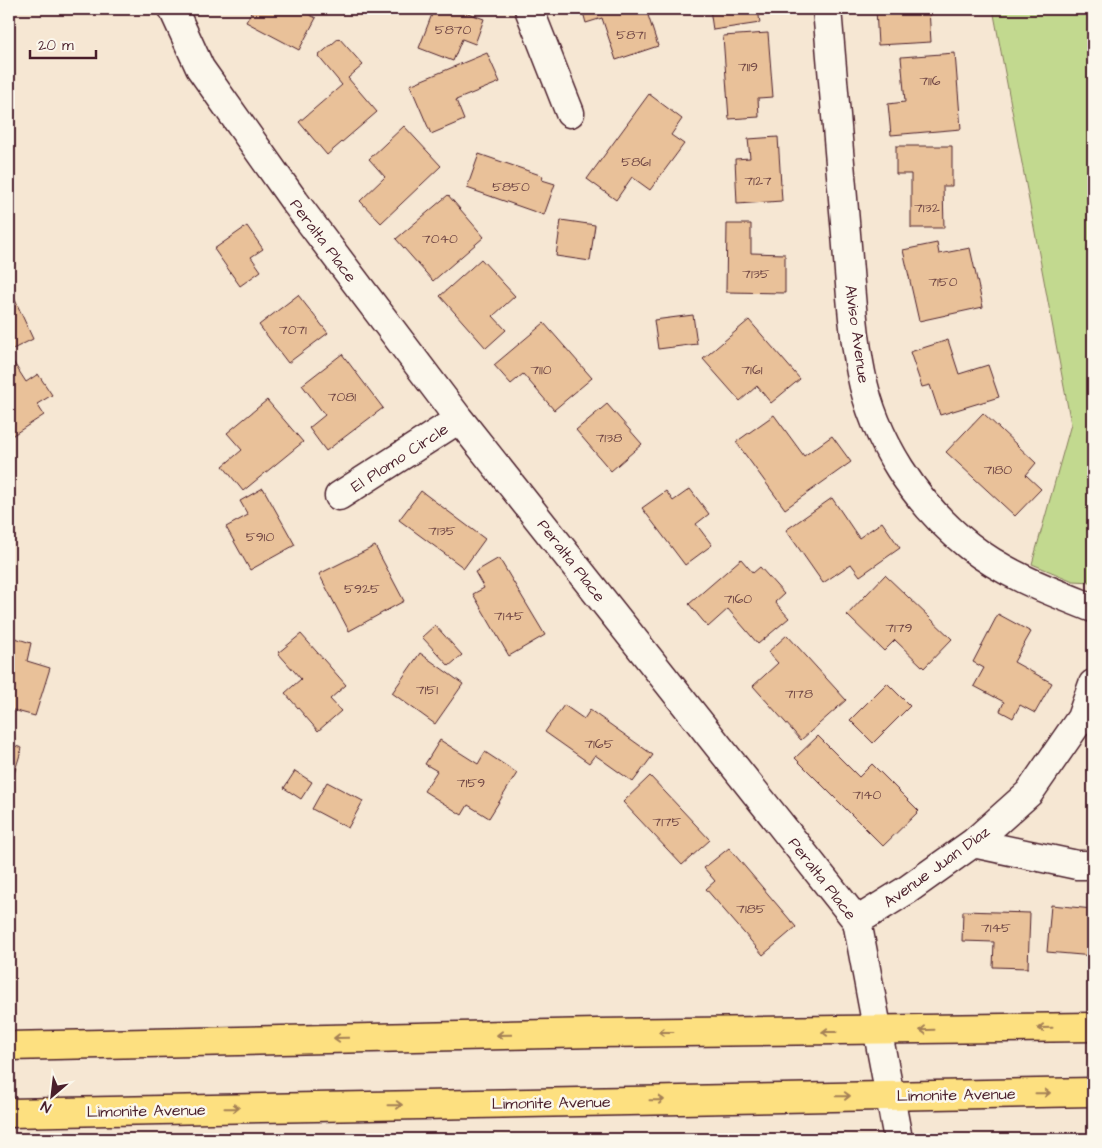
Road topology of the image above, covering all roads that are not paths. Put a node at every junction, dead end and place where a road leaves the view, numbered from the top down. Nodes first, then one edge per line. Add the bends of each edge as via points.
1 (173, 9) edge
2 (529, 9) edge
3 (827, 9) edge
4 (570, 113) dead end
5 (459, 418) junction
6 (339, 496) dead end
7 (1093, 608) edge
8 (1093, 684) edge
9 (973, 843) junction
10 (1093, 865) edge
11 (857, 921) junction
12 (1093, 1027) edge
13 (877, 1031) junction
14 (9, 1046) edge
15 (1093, 1092) edge
16 (889, 1095) junction
17 (9, 1113) edge
18 (898, 1139) edge

1 - 5 street, Peralta Place via 200,68 295,202
2 - 4 street
3 - 7 street, Alviso Avenue via 861,374 880,432 922,499 969,546 1019,578
5 - 6 street, El Plomo Circle
5 - 11 street, Peralta Place
8 - 9 street, Avenue Juan Diaz via 1082,718 1028,793
9 - 10 street
9 - 11 street, Avenue Juan Diaz
11 - 13 street, Peralta Place
12 -> 13 main road
13 -> 14 main road via 598,1033
13 - 16 street, Peralta Place
16 -> 15 main road, Limonite Avenue
17 -> 16 main road, Limonite Avenue
16 - 18 street, Peralta Place

